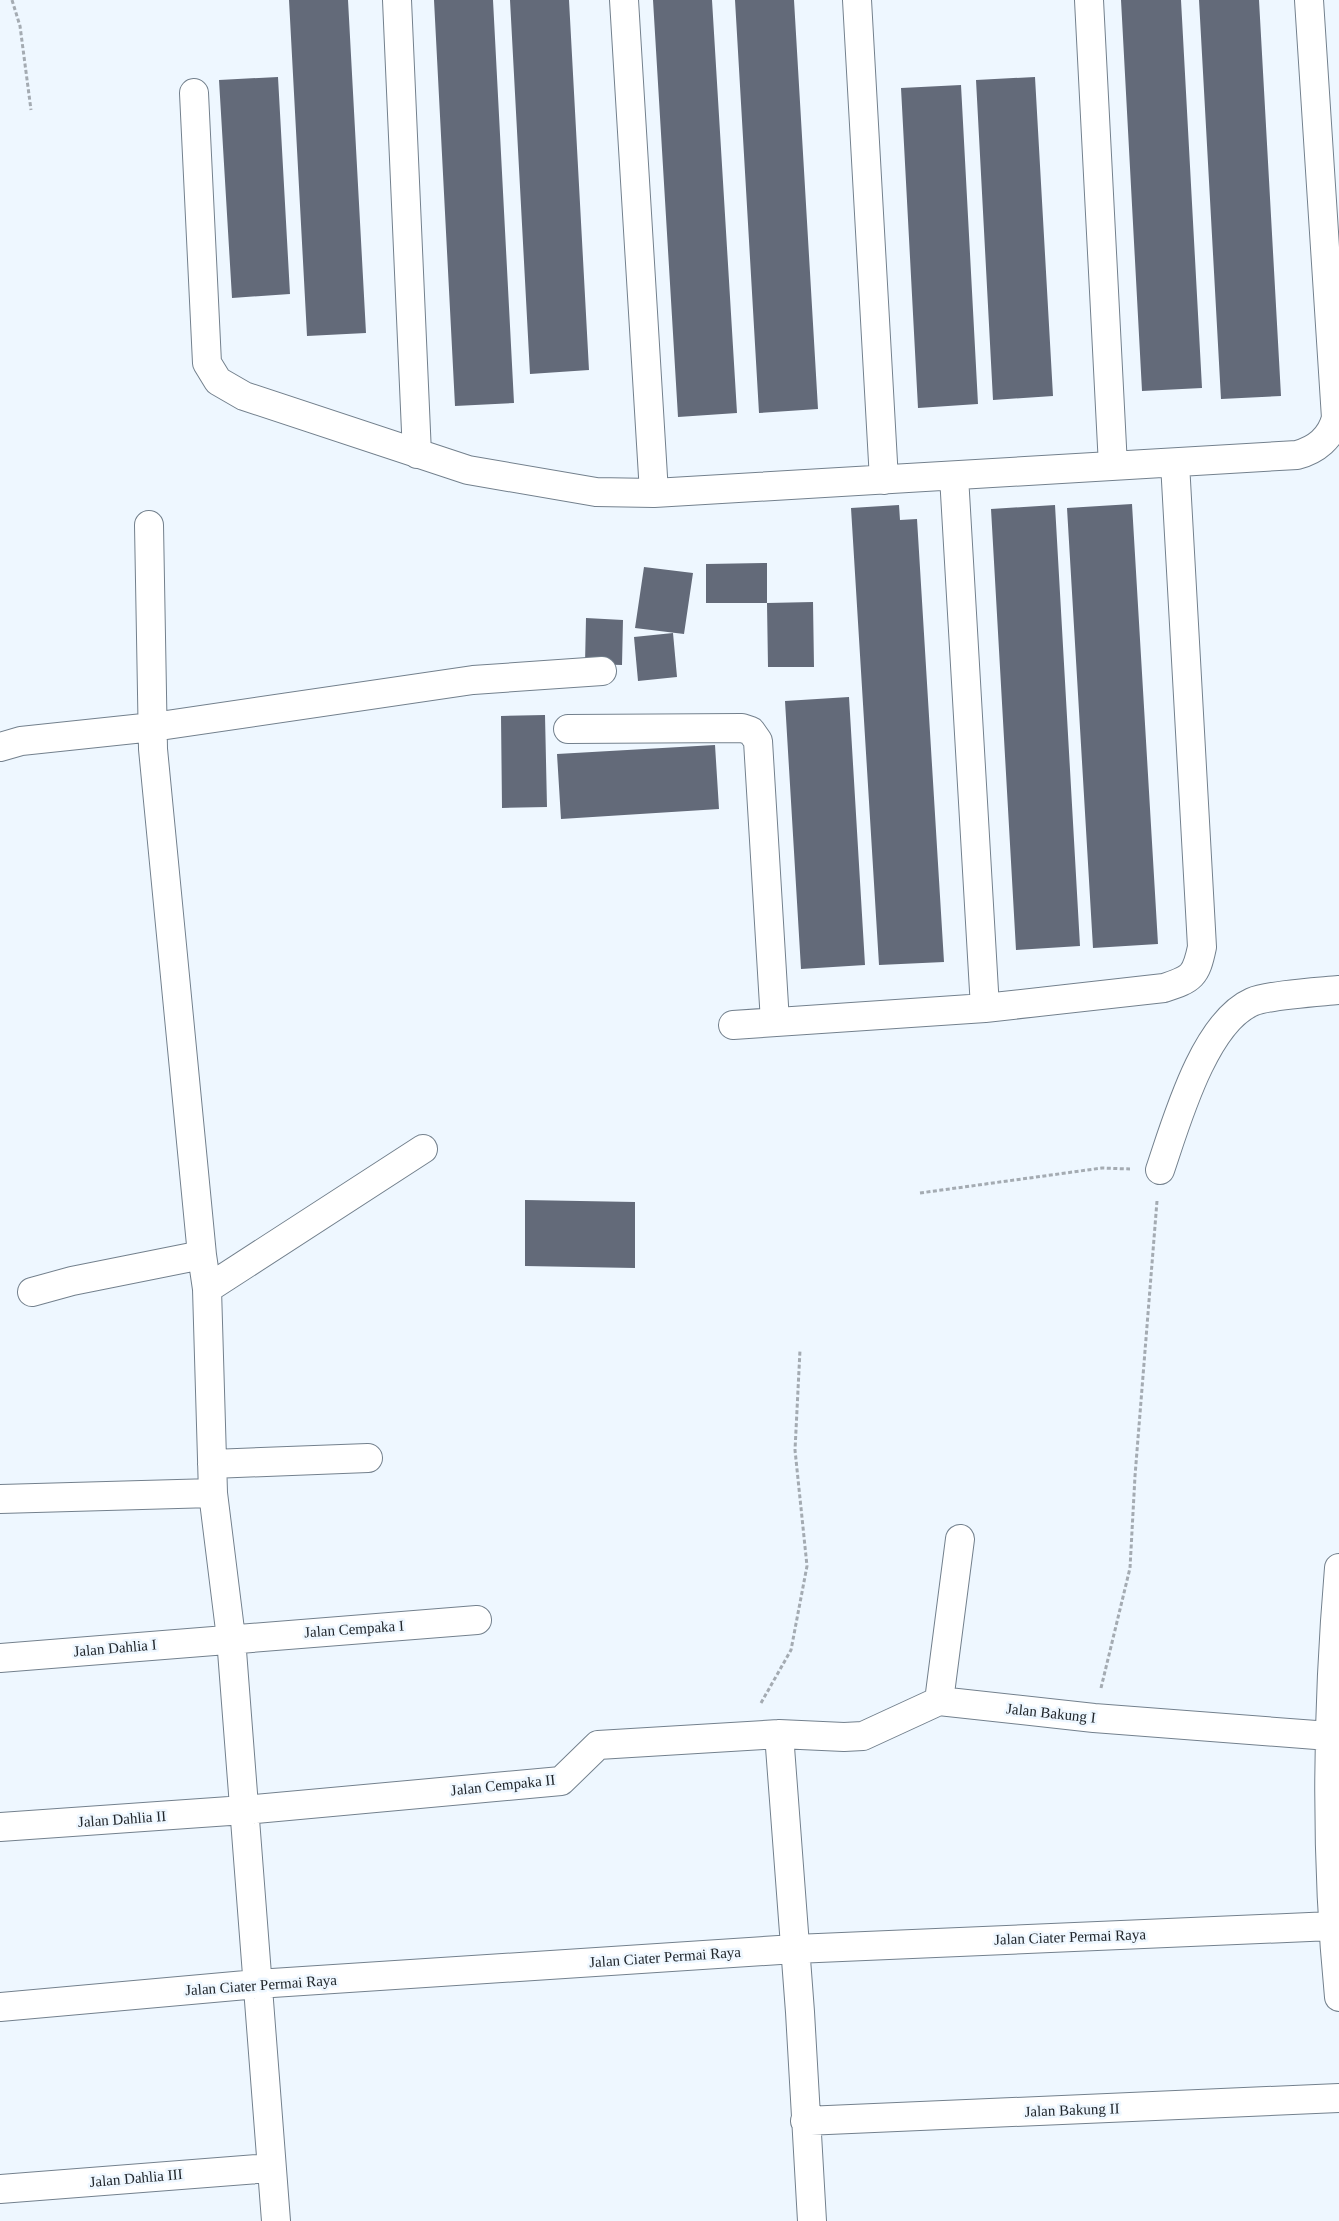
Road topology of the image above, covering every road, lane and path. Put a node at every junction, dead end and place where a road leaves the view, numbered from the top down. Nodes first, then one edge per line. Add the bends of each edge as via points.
1 (12, 0) edge
2 (397, 0) edge
3 (624, 0) edge
4 (857, 0) edge
5 (1088, 0) edge
6 (1309, 0) edge
7 (194, 93) dead end
8 (31, 110) dead end
9 (417, 454) junction
10 (1175, 462) junction
11 (1113, 466) junction
12 (954, 476) junction
13 (884, 480) junction
14 (654, 493) junction
15 (149, 525) dead end
16 (602, 671) dead end
17 (153, 727) junction
18 (568, 729) dead end
19 (0, 746) edge
20 (1339, 990) edge
21 (985, 1008) junction
22 (775, 1022) junction
23 (733, 1025) dead end
24 (423, 1149) dead end
25 (1160, 1170) junction
26 (920, 1193) dead end
27 (202, 1255) junction
28 (207, 1289) junction
29 (32, 1292) dead end
30 (800, 1350) dead end
31 (368, 1458) dead end
32 (212, 1464) junction
33 (213, 1494) junction
34 (0, 1499) edge
35 (960, 1540) dead end
36 (1339, 1568) edge
37 (477, 1620) dead end
38 (231, 1638) junction
39 (0, 1658) edge
40 (939, 1701) junction
41 (1094, 1718) junction
42 (779, 1734) junction
43 (1329, 1736) junction
44 (741, 1738) junction
45 (244, 1810) junction
46 (0, 1827) edge
47 (1332, 1926) junction
48 (795, 1949) junction
49 (258, 1984) junction
50 (1339, 1997) edge
51 (0, 2007) edge
52 (1339, 2098) edge
53 (804, 2121) junction
54 (272, 2168) junction
55 (0, 2189) edge
56 (276, 2221) edge
57 (812, 2221) edge

1 - 8 path via 20,26
2 - 9 street
3 - 14 street
4 - 13 street
5 - 11 street
6 - 10 street via 1336,418 1334,428 1318,446 1297,455
7 - 9 street via 207,363 218,381 244,396
9 - 14 street via 468,470 516,479 596,492
10 - 11 street
10 - 21 street via 1202,947 1198,969 1186,981 1164,988
11 - 12 street
12 - 13 street
12 - 21 street
13 - 14 street
15 - 17 street
16 - 17 street via 473,680
17 - 19 street
17 - 27 street
18 - 22 street via 742,728 751,731 758,741
20 - 25 street via 1254,1001 1229,1018 1197,1066
21 - 22 street
22 - 23 street
24 - 28 street
25 - 26 path via 1102,1168
25 - 41 path via 1130,1568
27 - 28 street
27 - 29 street
28 - 32 street
30 - 44 path via 795,1450 807,1566 791,1650
31 - 32 street
32 - 33 street
33 - 34 street
33 - 38 street
35 - 40 street
36 - 43 street via 1331,1657
37 - 38 street, Jalan Cempaka I
38 - 39 street, Jalan Dahlia I
38 - 45 street
40 - 41 street, Jalan Bakung I
40 - 42 street via 863,1736
41 - 43 street, Jalan Bakung I
42 - 44 street, Jalan Cempaka II
42 - 48 street
43 - 47 street
44 - 45 street, Jalan Cempaka II via 598,1745 561,1781
45 - 46 street, Jalan Dahlia II
45 - 49 street
47 - 48 street, Jalan Ciater Permai Raya
47 - 50 street
48 - 49 street, Jalan Ciater Permai Raya
48 - 53 street
49 - 51 street, Jalan Ciater Permai Raya
49 - 54 street
52 - 53 street, Jalan Bakung II
53 - 57 street
54 - 55 street, Jalan Dahlia III
54 - 56 street

